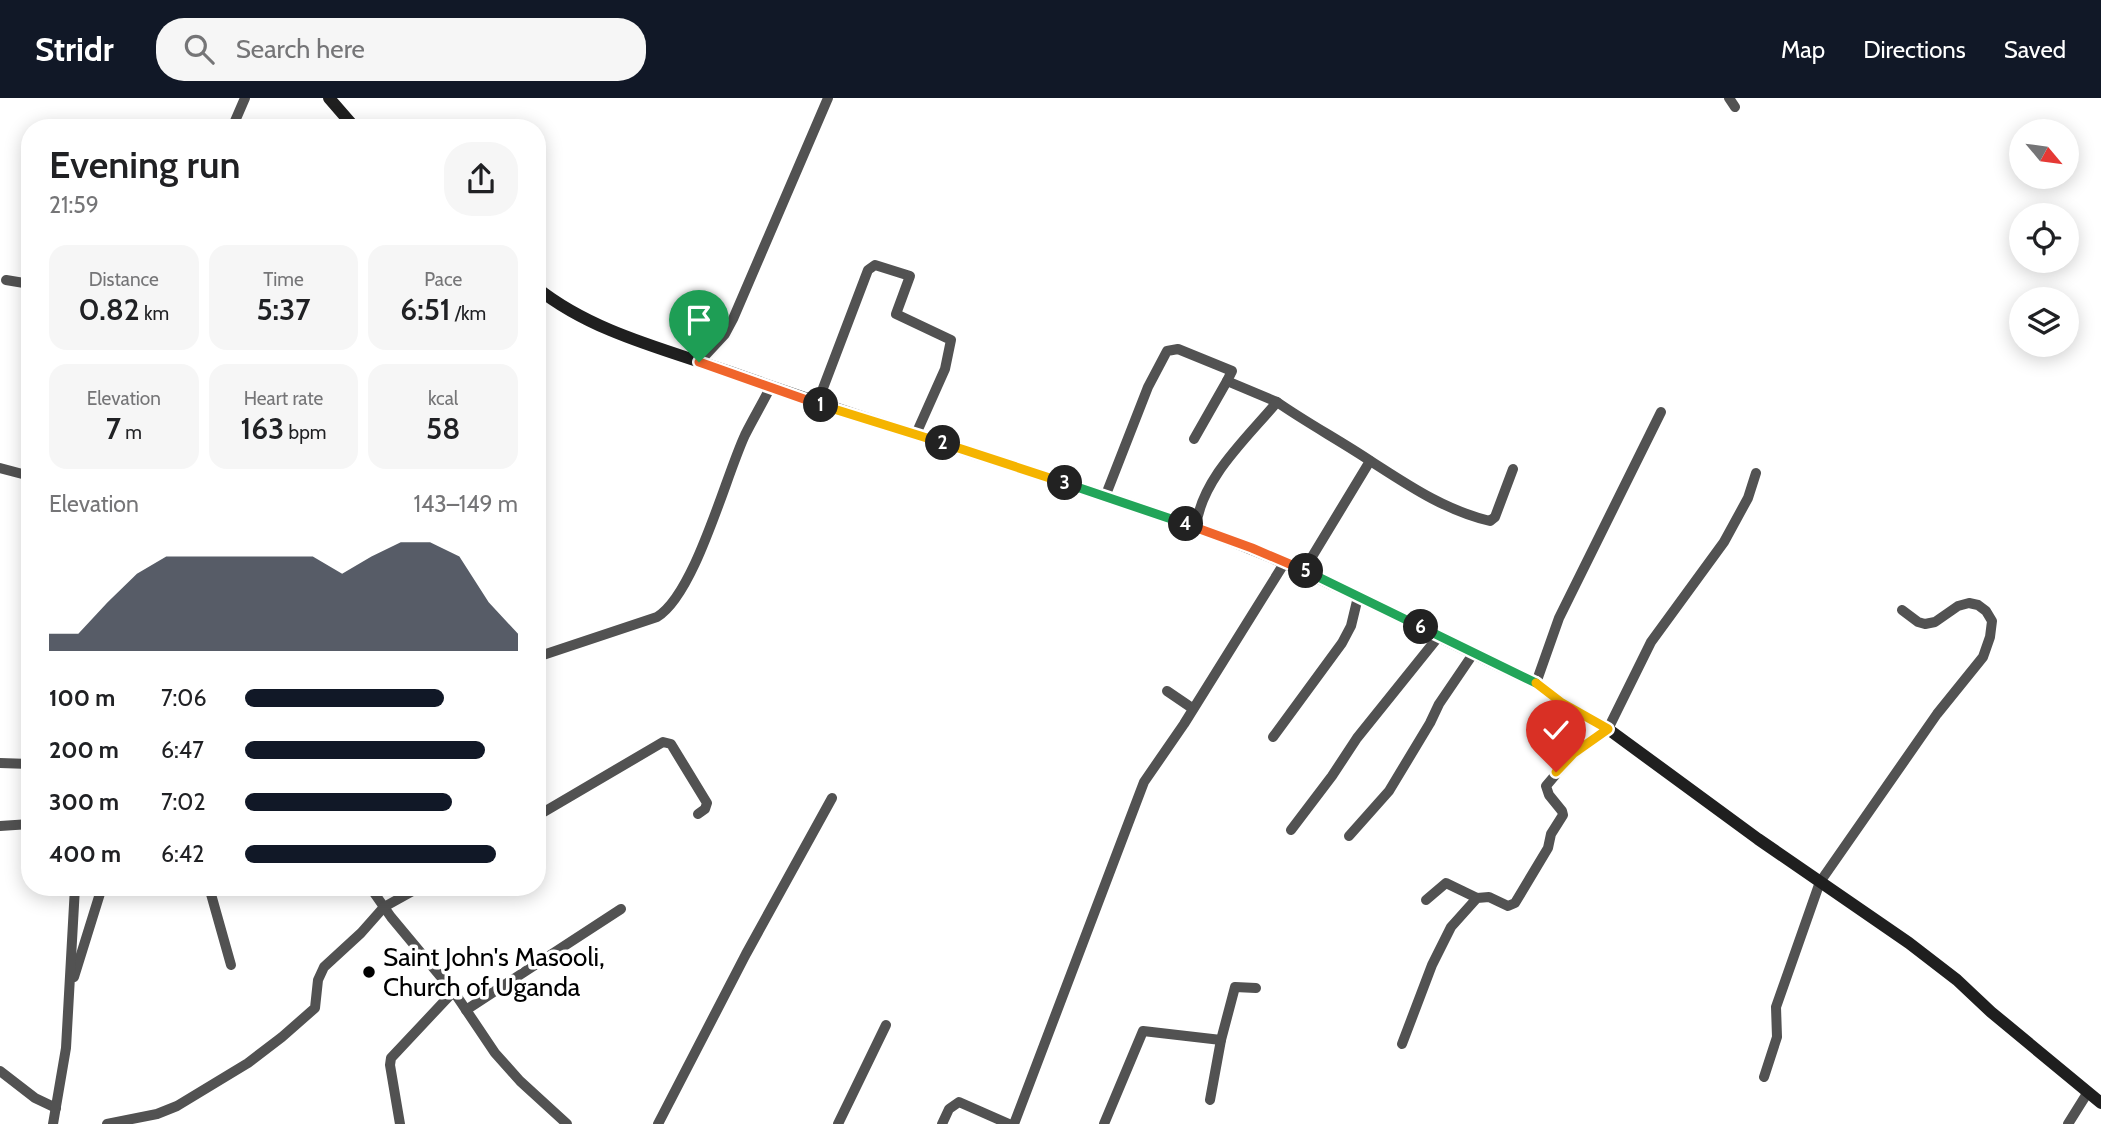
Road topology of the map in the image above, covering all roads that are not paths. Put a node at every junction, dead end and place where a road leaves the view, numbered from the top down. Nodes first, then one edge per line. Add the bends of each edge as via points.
1 (245, 98) edge
2 (329, 98) edge
3 (828, 98) edge
4 (236, 119) edge
5 (347, 119) edge
6 (6, 280) dead end
7 (21, 282) edge
8 (546, 295) edge
9 (699, 362) junction
10 (1227, 381) junction
11 (770, 388) junction
12 (1277, 402) junction
13 (817, 404) junction
14 (1661, 412) dead end
15 (916, 434) junction
16 (1194, 439) dead end
17 (1370, 461) junction
18 (0, 468) edge
19 (1513, 468) dead end
20 (1756, 473) dead end
21 (21, 474) edge
22 (1105, 497) junction
23 (1196, 527) junction
24 (1285, 562) junction
25 (1304, 570) junction
26 (1358, 597) junction
27 (1902, 610) dead end
28 (1439, 636) junction
29 (546, 654) edge
30 (1473, 654) junction
31 (1536, 683) junction
32 (1167, 691) dead end
33 (1192, 708) junction
34 (1608, 729) junction
35 (1273, 737) dead end
36 (0, 763) edge
37 (21, 764) edge
38 (832, 798) dead end
39 (546, 811) edge
40 (698, 814) dead end
41 (21, 825) edge
42 (0, 826) edge
43 (1291, 830) dead end
44 (1349, 836) dead end
45 (1820, 882) junction
46 (75, 896) edge
47 (99, 896) edge
48 (212, 896) edge
49 (376, 896) edge
50 (404, 896) edge
51 (1477, 898) junction
52 (1426, 900) dead end
53 (384, 907) junction
54 (621, 909) dead end
55 (231, 965) dead end
56 (1256, 988) dead end
57 (70, 991) junction
58 (453, 992) junction
59 (466, 1010) junction
60 (886, 1025) dead end
61 (1221, 1040) junction
62 (1402, 1044) dead end
63 (0, 1072) edge
64 (1764, 1077) dead end
65 (2088, 1092) junction
66 (1210, 1100) dead end
67 (2101, 1103) edge
68 (56, 1108) junction
69 (53, 1124) edge
70 (107, 1124) edge
71 (400, 1124) edge
72 (567, 1124) edge
73 (658, 1124) edge
74 (838, 1124) edge
75 (942, 1124) edge
76 (1012, 1124) edge
77 (1104, 1124) edge
78 (2068, 1124) edge

1 - 4 street
2 - 5 street
3 - 9 street via 733,319
6 - 7 street
8 - 9 street via 606,329
9 - 11 street
10 - 12 street
10 - 16 street
10 - 22 street via 1232,371 1178,349 1167,351
11 - 13 street
11 - 29 street via 745,436 687,581 670,607 657,617
12 - 17 street
12 - 23 street via 1216,477 1198,510
13 - 15 street
13 - 15 street via 868,270 875,265 910,276 897,314 951,340 945,369
14 - 31 street via 1559,618
15 - 22 street
17 - 19 street via 1436,502 1490,521
17 - 25 street
18 - 21 street
20 - 34 street via 1724,541 1651,642
22 - 23 street
23 - 24 street
24 - 25 street
24 - 33 street
25 - 26 street
26 - 28 street
26 - 35 street via 1342,643
27 - 45 street via 1925,624 1958,606 1978,605 1992,621 1990,638 1983,657 1937,714
28 - 30 street
28 - 43 street
30 - 31 street
30 - 44 street via 1389,791
31 - 34 street
32 - 33 street
33 - 76 street via 1144,782
34 - 45 street
34 - 51 street via 1574,753 1546,786 1563,815 1515,903 1508,906 1489,897
36 - 37 street
38 - 73 street
39 - 40 street via 663,742 671,744 707,803
41 - 42 street
45 - 64 street via 1776,1007 1777,1037
45 - 65 street via 1919,950
46 - 57 street
47 - 57 street
48 - 55 street
49 - 53 street
50 - 53 street
51 - 52 street via 1446,883
51 - 62 street via 1451,927
53 - 58 street
53 - 70 street via 324,967 315,1008 282,1037 177,1106
54 - 59 street
56 - 61 street via 1235,987
57 - 68 street
58 - 59 street
58 - 71 street via 391,1058
59 - 72 street via 495,1054
60 - 74 street
61 - 66 street
61 - 77 street via 1143,1031
63 - 68 street
65 - 67 street
65 - 78 street
68 - 69 street
75 - 76 street via 949,1109 959,1102

